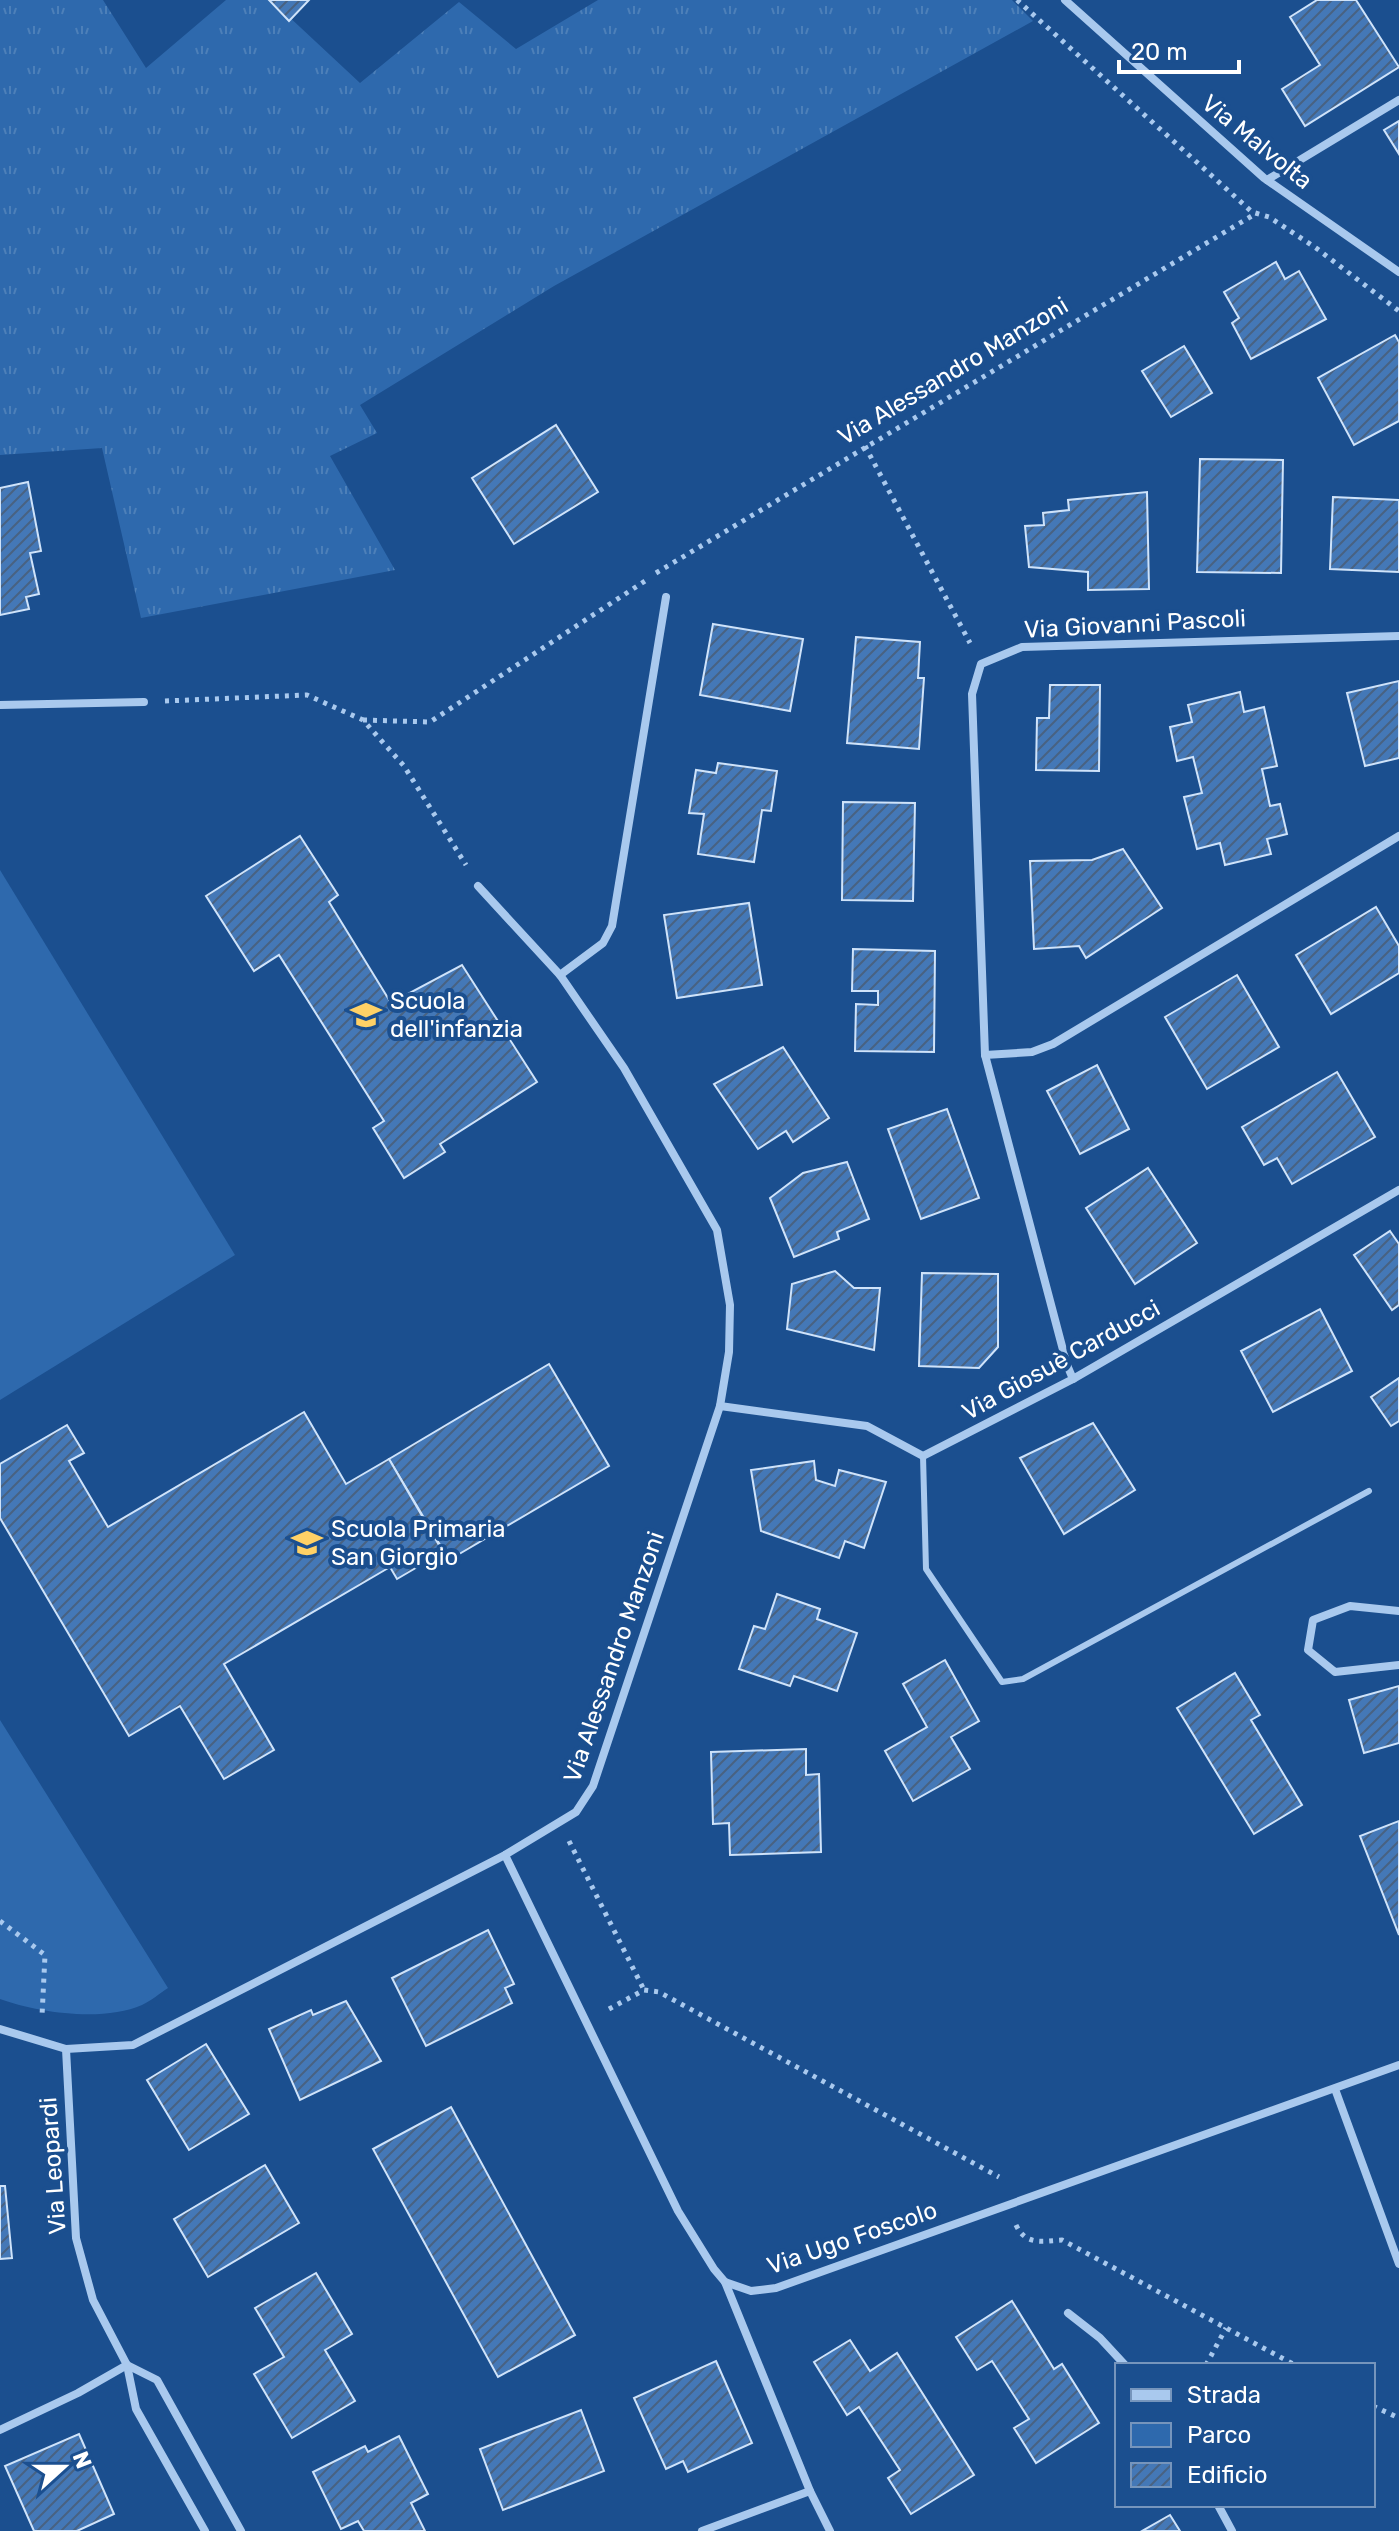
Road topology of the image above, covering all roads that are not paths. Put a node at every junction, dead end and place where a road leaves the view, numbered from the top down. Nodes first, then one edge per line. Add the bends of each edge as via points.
1 (1065, 0) edge
2 (1399, 100) edge
3 (1267, 180) junction
4 (1399, 272) edge
5 (666, 597) dead end
6 (1399, 636) edge
7 (144, 702) road end
8 (0, 705) edge
9 (1399, 836) edge
10 (478, 886) road end
11 (560, 975) junction
12 (985, 1055) junction
13 (1399, 1190) edge
14 (1073, 1379) junction
15 (720, 1406) junction
16 (923, 1456) junction
17 (1369, 1491) dead end
18 (1399, 1611) edge
19 (1399, 1665) edge
20 (505, 1855) junction
21 (0, 2029) edge
22 (66, 2049) junction
23 (1399, 2065) edge
24 (1335, 2089) junction
25 (1399, 2264) edge
26 (725, 2282) junction
27 (1068, 2313) dead end
28 (1123, 2363) edge
29 (127, 2365) junction
30 (0, 2430) edge
31 (810, 2491) junction
32 (1219, 2507) edge
33 (205, 2531) edge
34 (241, 2531) edge
35 (702, 2531) edge
36 (830, 2531) edge
37 (1232, 2531) edge

1 - 3 street, Via Malvolta
2 - 3 street
3 - 4 street, Via Malvolta
5 - 11 street via 612,926 603,943
6 - 12 street, Via Giovanni Pascoli via 1022,647 981,664 972,694
7 - 8 street
9 - 12 street via 1053,1044 1032,1052
10 - 11 street, Via Alessandro Manzoni
11 - 15 street, Via Alessandro Manzoni via 624,1068 717,1230 730,1305
12 - 14 street
13 - 14 street, Via Giosuè Carducci
14 - 16 street, Via Giosuè Carducci
15 - 16 street via 867,1426
15 - 20 street, Via Alessandro Manzoni via 593,1786 561,1824
16 - 17 lane via 926,1569 1002,1682 1023,1679
18 - 19 street via 1350,1606 1313,1620 1308,1650 1335,1672
20 - 22 street, Via Alessandro Manzoni via 133,2045
20 - 26 street via 678,2211
21 - 22 street, Via Alessandro Manzoni
22 - 29 street, Via Leopardi via 76,2238 93,2300
23 - 24 street, Via Ugo Foscolo
24 - 25 street
24 - 26 street, Via Ugo Foscolo via 776,2288 751,2291
26 - 31 street
27 - 28 street
29 - 30 street
29 - 33 street, Via Leopardi via 136,2409
29 - 34 street via 157,2380
31 - 35 street
31 - 36 street
32 - 37 street

